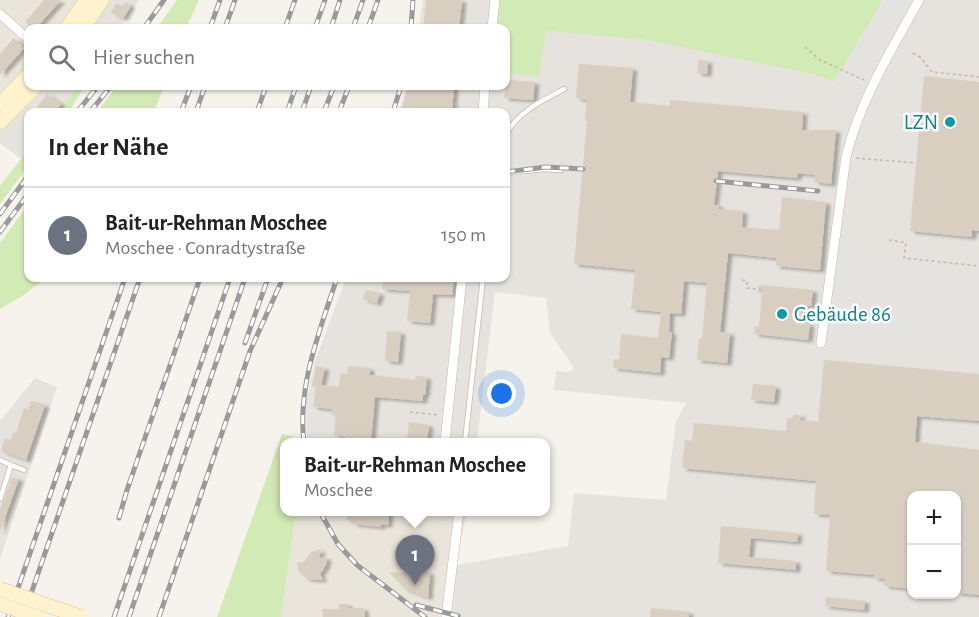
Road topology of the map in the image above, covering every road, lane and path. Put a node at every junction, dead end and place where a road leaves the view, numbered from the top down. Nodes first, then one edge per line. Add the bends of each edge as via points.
1 (86, 0) edge
2 (102, 0) edge
3 (495, 0) edge
4 (918, 0) edge
5 (0, 14) edge
6 (70, 24) edge
7 (86, 24) edge
8 (492, 24) edge
9 (24, 35) edge
10 (805, 47) dead end
11 (913, 53) dead end
12 (979, 77) edge
13 (24, 79) edge
14 (873, 84) junction
15 (564, 89) dead end
16 (32, 90) edge
17 (485, 90) edge
18 (0, 104) edge
19 (483, 108) edge
20 (0, 122) edge
21 (510, 127) edge
22 (846, 157) junction
23 (916, 163) dead end
24 (561, 170) dead end
25 (510, 173) edge
26 (889, 240) dead end
27 (979, 266) edge
28 (742, 280) dead end
29 (462, 282) edge
30 (483, 282) edge
31 (763, 290) dead end
32 (821, 343) dead end
33 (410, 412) dead end
34 (448, 416) junction
35 (445, 438) edge
36 (465, 438) edge
37 (0, 460) edge
38 (11, 465) junction
39 (24, 470) dead end
40 (0, 499) edge
41 (459, 516) edge
42 (0, 589) edge
43 (0, 604) edge
44 (38, 617) edge
45 (82, 617) edge
46 (446, 617) edge

1 - 6 main road
2 - 7 main road
3 - 8 street
4 - 14 street
5 - 9 street
10 - 14 path via 820,60
11 - 12 path via 932,72
13 - 18 main road
14 - 22 street
15 - 21 lane via 531,107
16 - 20 main road
17 - 19 street
22 - 23 path
22 - 32 street
24 - 25 lane
26 - 27 path via 906,243 904,258
28 - 31 path via 747,281 747,288
29 - 34 street
30 - 36 lane
33 - 34 path
34 - 35 street
37 - 38 lane
38 - 39 lane
38 - 40 lane
41 - 46 street
42 - 45 main road, bridge
43 - 44 main road, bridge

